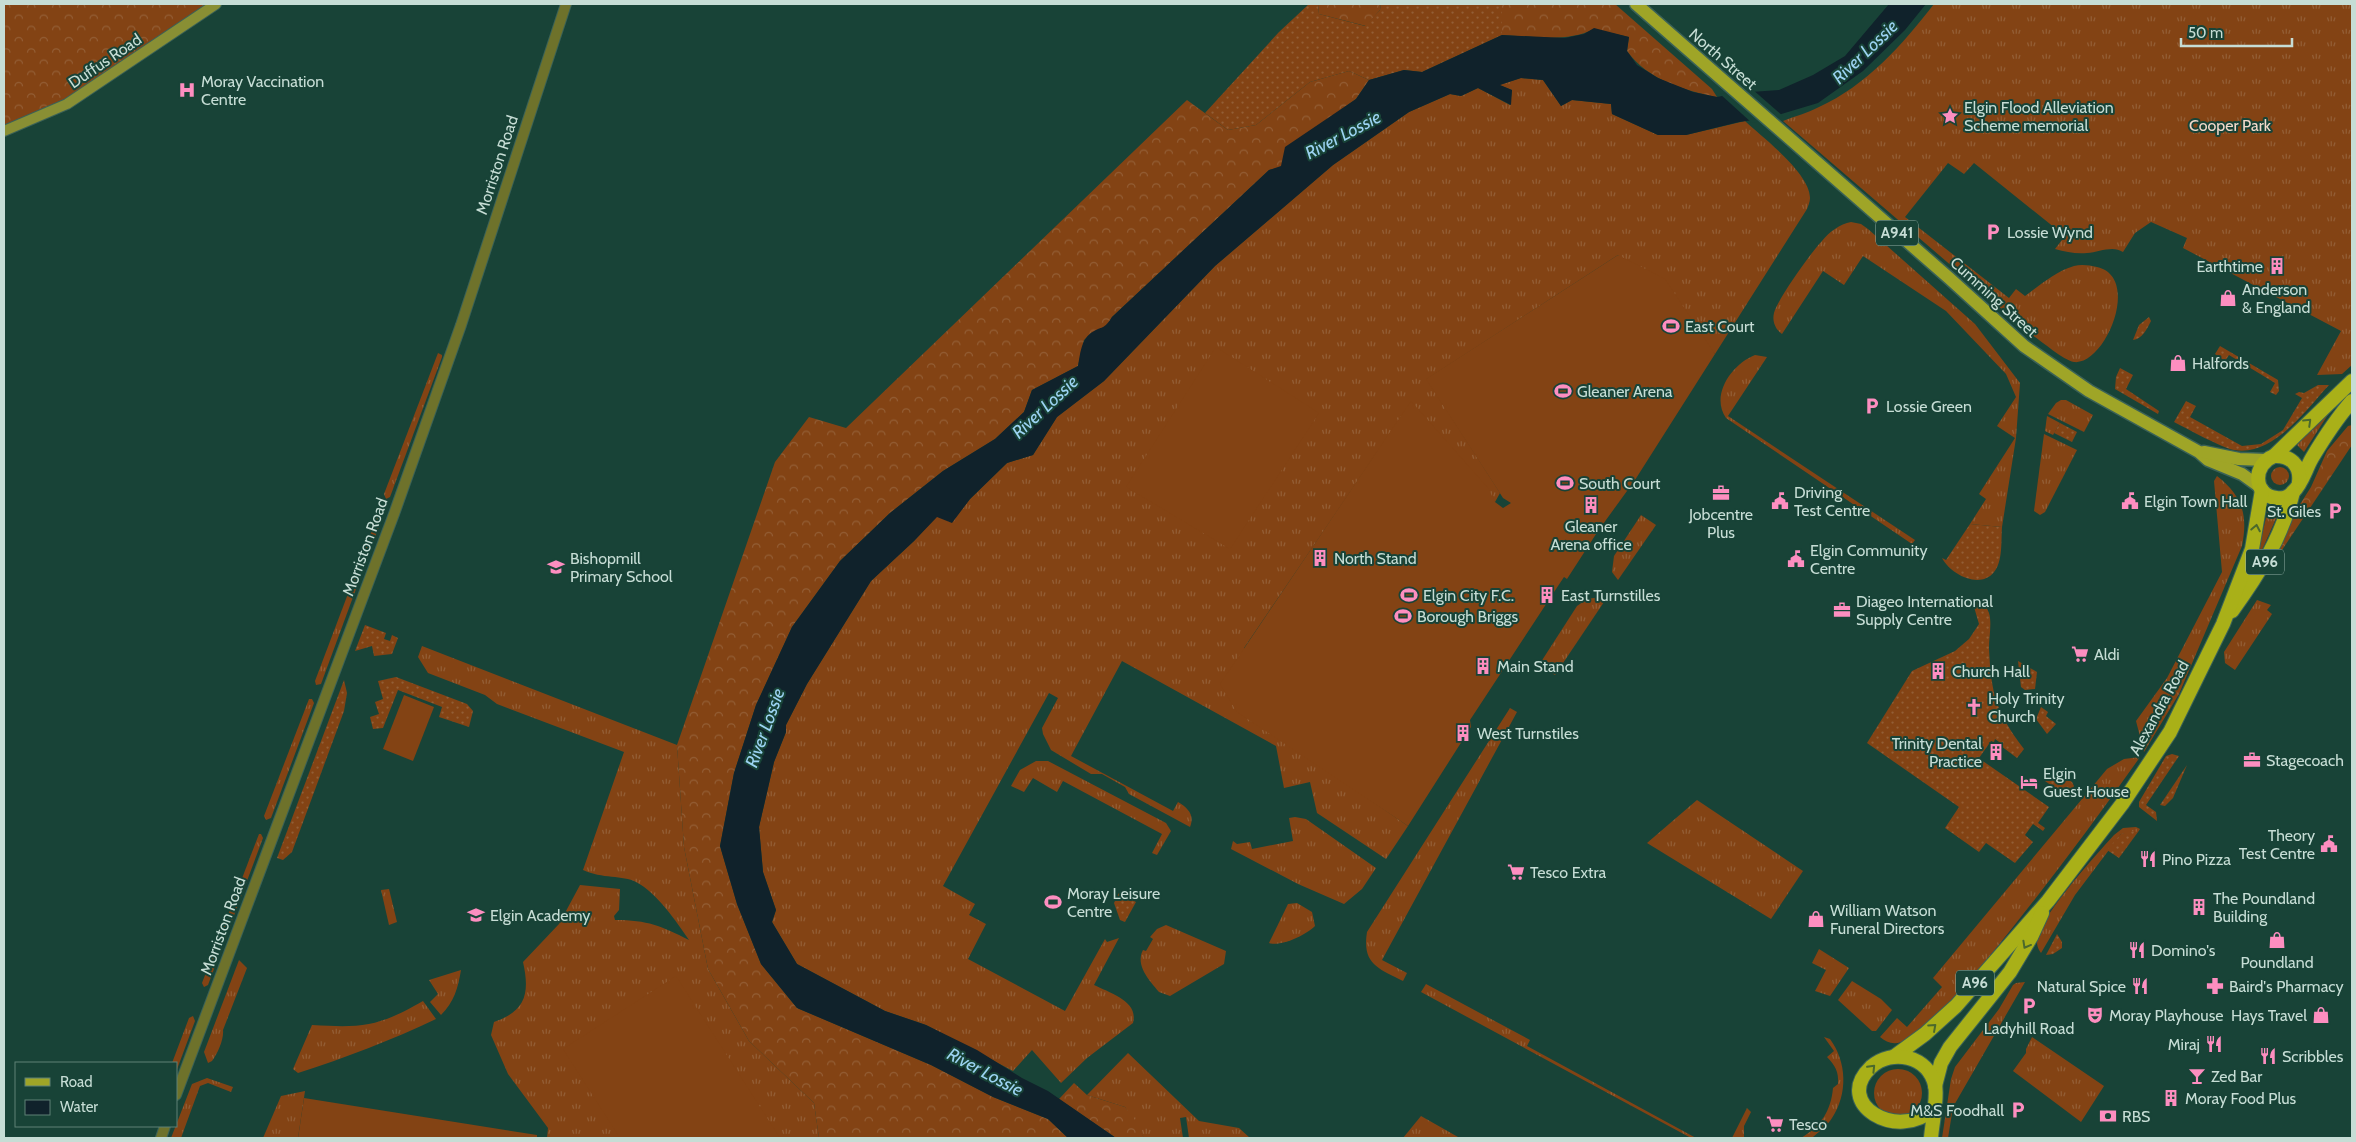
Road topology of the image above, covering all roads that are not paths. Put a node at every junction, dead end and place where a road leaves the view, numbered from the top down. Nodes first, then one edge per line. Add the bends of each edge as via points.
1 (216, 4) edge
2 (566, 4) edge
3 (1636, 4) edge
4 (4, 130) edge
5 (1788, 138) joint
6 (2352, 381) edge
7 (2352, 401) edge
8 (2199, 452) junction
9 (2270, 458) junction
10 (2296, 487) junction
11 (2261, 488) junction
12 (2223, 624) junction
13 (2048, 901) junction
14 (1895, 1056) junction
15 (1935, 1086) junction
16 (178, 1090) edge
17 (1933, 1109) junction
18 (1931, 1138) edge

1 - 4 main road, Duffus Road via 68,104
2 - 16 street, Morriston Road via 461,325 394,514
3 - 5 main road, North Street / A941
5 - 8 main road, Cumming Street / A941 via 2024,346 2089,391
9 -> 6 highway, A96
7 - 10 highway, A96
8 - 9 main road, Cumming Street / A941 via 2239,459
8 - 11 main road, Cumming Street / A941 via 2208,460 2242,474
9 - 10 highway via 2280,456 2291,460 2299,470
9 - 11 highway, A96 via 2258,471
10 - 11 highway via 2281,498 2267,495
10 - 12 highway, Alexandra Road / A96 via 2271,551 2255,581
12 -> 11 highway, Alexandra Road / A96 via 2252,549
12 - 13 highway, Alexandra Road / A96 via 2170,732 2122,804
14 -> 13 highway, Alexandra Road / A96 via 1956,1006
13 -> 15 highway, Alexandra Road / A96 via 2010,972 1950,1047 1941,1063
14 - 15 highway via 1920,1064
17 -> 14 highway, Alexandra Road / A96 via 1927,1119 1907,1131 1887,1131 1869,1120 1860,1101 1863,1078 1878,1062
15 - 17 highway, Alexandra Road / A96
17 - 18 highway, Alexandra Road / A96

